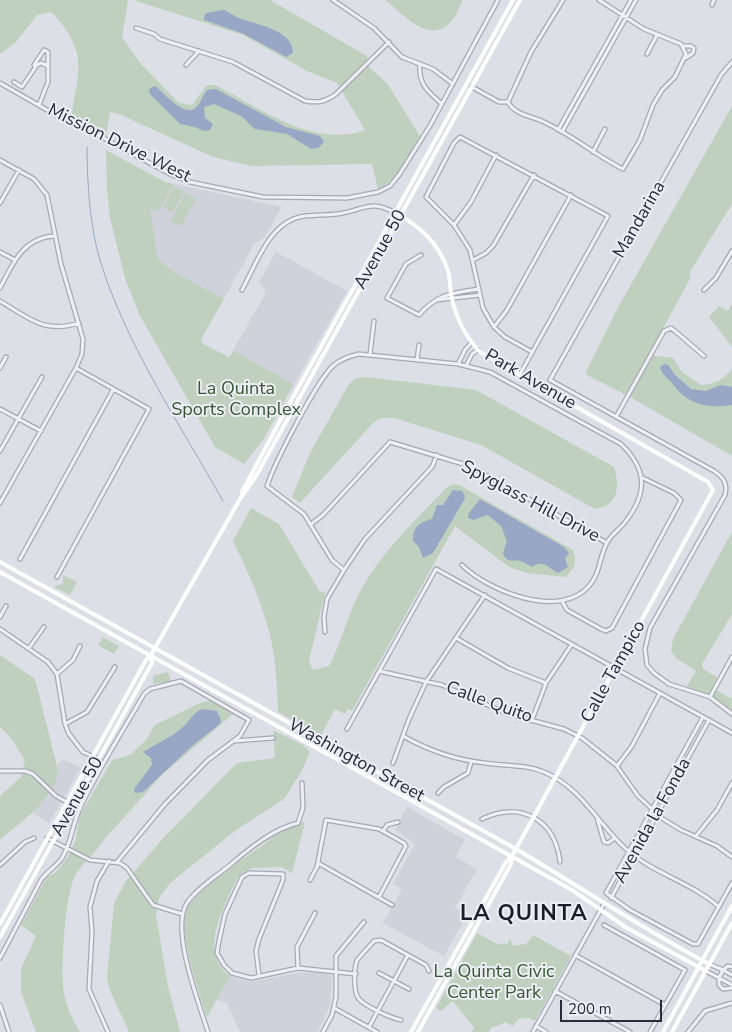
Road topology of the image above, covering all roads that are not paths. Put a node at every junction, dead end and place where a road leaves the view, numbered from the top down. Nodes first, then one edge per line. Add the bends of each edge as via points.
1 (333, 0) edge
2 (498, 0) edge
3 (514, 0) edge
4 (520, 0) edge
5 (563, 0) edge
6 (599, 0) edge
7 (631, 0) edge
8 (636, 0) edge
9 (714, 0) edge
10 (712, 5) dead end
11 (624, 16) junction
12 (136, 28) dead end
13 (657, 35) junction
14 (389, 42) junction
15 (683, 46) junction
16 (200, 51) junction
17 (647, 54) dead end
18 (686, 56) junction
19 (732, 62) edge
20 (420, 64) junction
21 (186, 65) dead end
22 (48, 66) junction
23 (33, 68) junction
24 (0, 82) edge
25 (14, 82) dead end
26 (453, 84) junction
27 (472, 87) junction
28 (508, 102) junction
29 (442, 104) junction
30 (39, 105) junction
31 (605, 129) dead end
32 (560, 131) junction
33 (593, 152) junction
34 (496, 155) junction
35 (0, 160) edge
36 (18, 170) junction
37 (534, 176) junction
38 (571, 195) junction
39 (0, 203) edge
40 (395, 213) junction
41 (400, 216) junction
42 (454, 225) junction
43 (54, 236) junction
44 (732, 251) edge
45 (0, 252) edge
46 (421, 255) dead end
47 (15, 260) junction
48 (473, 260) junction
49 (0, 288) edge
50 (479, 289) junction
51 (242, 290) dead end
52 (704, 290) dead end
53 (480, 295) junction
54 (452, 296) junction
55 (0, 301) edge
56 (374, 321) dead end
57 (80, 324) junction
58 (494, 327) junction
59 (471, 343) junction
60 (419, 345) dead end
61 (478, 350) junction
62 (532, 352) junction
63 (370, 354) junction
64 (704, 356) dead end
65 (6, 357) dead end
66 (417, 360) junction
67 (458, 364) junction
68 (466, 366) junction
69 (0, 368) edge
70 (76, 368) junction
71 (519, 376) junction
72 (42, 377) dead end
73 (114, 390) junction
74 (0, 409) edge
75 (19, 417) junction
76 (616, 417) junction
77 (41, 430) junction
78 (0, 451) edge
79 (437, 455) junction
80 (643, 478) junction
81 (712, 488) joint
82 (240, 499) junction
83 (0, 504) edge
84 (311, 524) junction
85 (607, 543) junction
86 (20, 559) dead end
87 (0, 562) edge
88 (462, 565) dead end
89 (344, 570) junction
90 (0, 572) edge
91 (57, 577) dead end
92 (486, 595) junction
93 (562, 601) junction
94 (6, 606) dead end
95 (0, 617) edge
96 (44, 627) dead end
97 (0, 629) edge
98 (325, 632) dead end
99 (456, 638) junction
100 (572, 644) junction
101 (80, 646) dead end
102 (29, 648) junction
103 (155, 648) junction
104 (151, 655) junction
105 (732, 657) edge
106 (115, 667) dead end
107 (616, 668) junction
108 (379, 671) junction
109 (57, 674) junction
110 (426, 682) junction
111 (546, 683) junction
112 (660, 693) junction
113 (710, 697) junction
114 (732, 714) edge
115 (703, 717) junction
116 (532, 720) junction
117 (709, 720) junction
118 (65, 724) junction
119 (347, 729) dead end
120 (732, 733) edge
121 (403, 736) junction
122 (578, 736) junction
123 (273, 738) dead end
124 (233, 741) junction
125 (93, 756) junction
126 (98, 759) junction
127 (471, 762) junction
128 (393, 763) dead end
129 (617, 766) junction
130 (0, 771) edge
131 (555, 777) junction
132 (302, 783) dead end
133 (732, 783) edge
134 (438, 793) dead end
135 (67, 802) junction
136 (652, 810) junction
137 (658, 814) junction
138 (596, 815) junction
139 (533, 818) junction
140 (482, 819) dead end
141 (398, 822) dead end
142 (383, 831) junction
143 (696, 836) junction
144 (34, 838) dead end
145 (47, 838) junction
146 (615, 838) junction
147 (53, 841) junction
148 (67, 848) junction
149 (516, 849) junction
150 (628, 851) junction
151 (512, 856) junction
152 (634, 856) junction
153 (732, 857) edge
154 (109, 861) junction
155 (117, 862) junction
156 (560, 862) dead end
157 (318, 863) junction
158 (0, 865) edge
159 (310, 880) dead end
160 (732, 883) edge
161 (379, 897) junction
162 (611, 898) junction
163 (604, 904) junction
164 (392, 905) dead end
165 (732, 906) edge
166 (719, 907) junction
167 (600, 910) junction
168 (315, 913) dead end
169 (182, 914) junction
170 (364, 922) dead end
171 (732, 923) edge
172 (0, 924) edge
173 (604, 924) dead end
174 (0, 937) edge
175 (408, 955) junction
176 (575, 955) junction
177 (0, 958) edge
178 (702, 960) junction
179 (710, 964) junction
180 (698, 966) junction
181 (732, 967) edge
182 (298, 968) junction
183 (723, 970) junction
184 (336, 971) junction
185 (429, 971) dead end
186 (706, 971) junction
187 (379, 973) dead end
188 (356, 974) junction
189 (732, 975) edge
190 (259, 976) junction
191 (719, 978) junction
192 (395, 981) junction
193 (732, 986) edge
194 (409, 989) dead end
195 (555, 991) junction
196 (732, 1003) edge
197 (0, 1005) edge
198 (665, 1005) junction
199 (334, 1008) junction
200 (378, 1010) junction
201 (401, 1020) dead end
202 (536, 1026) junction
203 (369, 1027) junction
204 (9, 1032) edge
205 (108, 1032) edge
206 (208, 1032) edge
207 (323, 1032) edge
208 (377, 1032) edge
209 (411, 1032) edge
210 (418, 1032) edge
211 (533, 1032) edge
212 (546, 1032) edge
213 (630, 1032) edge
214 (650, 1032) edge
215 (662, 1032) edge
216 (672, 1032) edge
217 (688, 1032) edge

1 - 14 street
2 - 26 street, Mission Drive West
3 - 40 main road, Avenue 50
4 - 27 main road, Avenue 50
5 - 28 street via 531,52
6 - 11 street
7 - 11 street
8 - 11 street
9 - 10 street
11 - 13 street
11 - 32 street
12 - 16 street
13 - 15 street
13 - 17 street
14 - 16 street via 336,94 315,103 305,101 233,62
14 - 20 street via 402,57
15 - 18 street
15 - 18 street via 694,48 693,53
16 - 21 street
18 - 33 street via 675,77 653,105 640,140 623,169
19 - 76 street, Mandarina via 721,75 550,380
20 - 26 street
20 - 29 street via 421,82 427,92
22 - 23 street via 39,64
22 - 23 street via 48,52 44,50
22 - 30 street via 48,82
23 - 25 street via 22,87
24 - 30 street, Mission Drive West
26 - 29 street, Mission Drive West
27 - 28 street via 499,102
27 - 41 main road, Avenue 50
28 - 32 street via 519,112
29 - 30 street, Mission Drive West via 400,175 390,186 378,192 331,198 263,198 190,182
31 - 33 street
32 - 33 street
34 - 37 street
34 - 42 street via 471,202
34 - 42 street via 460,137 454,143 426,195
35 - 36 street
36 - 39 street
36 - 43 street via 34,179 44,191
37 - 38 street
37 - 48 street via 493,246
38 - 58 street via 507,310
38 - 62 street via 608,216
40 - 41 main road, Park Avenue
40 - 51 street, Park Avenue via 373,205 342,214 291,220 272,235
40 - 82 main road, Avenue 50 via 255,465
41 - 54 main road, Park Avenue via 414,223 434,243 448,272
41 - 82 main road, Avenue 50 via 256,476
42 - 48 street
43 - 47 street via 33,241 22,248
43 - 57 street
44 - 52 street via 716,278
45 - 47 street
46 - 54 street via 406,264 387,298 418,315 441,296
47 - 49 street
48 - 50 street
50 - 53 street
50 - 54 street
53 - 54 street
53 - 58 street
54 - 59 main road, Park Avenue via 457,317
55 - 57 street via 47,327
56 - 63 street
57 - 70 street via 82,354
58 - 62 street via 504,337
59 - 61 main road, Park Avenue
59 - 67 street
60 - 66 street
61 - 68 street
61 - 71 main road, Park Avenue
62 - 71 street
63 - 66 street
63 - 84 street via 351,356 334,365 322,378 268,483 268,488 300,510
64 - 76 street via 675,331 670,328 664,331
65 - 69 street
66 - 67 street
67 - 68 street
68 - 80 street via 490,372 621,444 633,456
70 - 73 street
70 - 77 street
71 - 81 main road, Park Avenue via 704,479
72 - 75 street
73 - 86 street
73 - 91 street via 149,410
74 - 75 street
75 - 77 street
75 - 78 street
76 - 113 street via 714,471 725,481 725,495 650,628 644,649 647,665 662,680
77 - 83 street
79 - 84 street, Spyglass Hill Drive via 390,442
79 - 85 street, Spyglass Hill Drive via 470,466
79 - 89 street via 432,467 364,540
80 - 85 street via 632,512
80 - 93 street via 682,500 612,628 601,629 567,610
81 - 107 main road, Calle Tampico via 712,494
82 - 103 main road, Avenue 50
84 - 89 street via 332,560
85 - 93 street via 598,573 588,587
87 - 103 main road, Washington Street
88 - 93 street via 472,575 510,596
89 - 98 street via 327,599
90 - 104 main road, Washington Street
92 - 99 street
92 - 100 street
92 - 108 street via 436,569
94 - 95 street
96 - 102 street
97 - 102 street
99 - 110 street
99 - 111 street via 508,668
100 - 107 street
100 - 111 street
101 - 109 street via 73,660
102 - 109 street via 48,662
103 - 104 main road, Avenue 50
103 - 149 main road, Washington Street
104 - 125 main road, Avenue 50
104 - 126 main road, Avenue 50 via 152,662
104 - 151 main road, Washington Street
105 - 113 street
106 - 118 street via 87,712
107 - 112 street
107 - 122 main road, Calle Tampico
108 - 110 street, Calle Quito
108 - 119 street
109 - 118 street
110 - 116 street, Calle Quito
110 - 121 street
111 - 116 street
112 - 115 street
112 - 129 street via 632,746
113 - 114 street
115 - 117 street
115 - 136 street, Avenida la Fonda
116 - 122 street, Calle Quito
117 - 120 street
117 - 137 street, Avenida la Fonda
118 - 125 street via 83,752
121 - 127 street via 433,751
121 - 128 street
122 - 129 street, Calle Quito
122 - 131 main road, Calle Tampico
123 - 124 street
124 - 148 street via 240,736 249,720 181,681 150,689 144,694 80,807
124 - 155 street via 208,760 165,804
125 - 126 street
125 - 135 main road, Avenue 50
126 - 147 main road, Avenue 50
127 - 131 street via 522,766
127 - 134 street via 468,773
129 - 136 street, Calle Quito
130 - 135 street via 33,774
131 - 138 street via 582,798
131 - 139 main road, Calle Tampico
132 - 169 street via 303,808 298,823 272,834 235,861 190,899
133 - 143 street via 717,810
135 - 145 main road, Avenue 50
136 - 137 street, Calle Quito
136 - 150 street, Avenida la Fonda
137 - 143 street, Calle Quito
137 - 152 street, Avenida la Fonda
138 - 146 street
138 - 146 street via 604,842
139 - 140 street via 518,812 504,812
139 - 149 main road, Calle Tampico
139 - 156 street via 553,837
141 - 142 street via 387,825
142 - 157 street via 326,820
142 - 161 street via 404,843 406,849
143 - 153 street, Calle Quito
144 - 158 street
145 - 147 street
145 - 172 main road, Avenue 50
146 - 150 street
147 - 148 street
147 - 174 main road, Avenue 50
148 - 154 street via 90,860
148 - 177 street via 41,880
149 - 151 main road, Calle Tampico
149 - 163 main road, Washington Street
150 - 152 street
150 - 162 street, Avenida la Fonda via 606,890
151 - 167 main road, Washington Street
151 - 209 main road, Calle Tampico
151 - 210 main road, Calle Tampico via 511,864
152 - 162 street, Avenida la Fonda
152 - 166 street via 695,888
154 - 155 street
154 - 205 street via 98,881 90,907 89,989
155 - 169 street via 127,868 153,906
157 - 159 street
157 - 161 street
160 - 166 street
161 - 164 street
162 - 166 street via 692,944 698,944
163 - 167 street, Avenida la Fonda
163 - 178 main road, Washington Street
165 - 178 main road
167 - 176 street, Avenida la Fonda
167 - 180 main road, Washington Street
168 - 182 street via 297,947
169 - 206 street via 190,972
170 - 184 street via 338,953
171 - 179 main road
173 - 198 street via 685,970
175 - 185 street via 426,965
175 - 188 street via 377,940 358,959
175 - 192 street
176 - 195 street, Avenida la Fonda
176 - 198 street
178 - 179 main road, Washington Street
178 - 180 main road
179 - 183 street
179 - 186 main road
180 - 186 main road, Washington Street
180 - 215 main road
181 - 183 street
182 - 184 street
182 - 190 street
183 - 189 street
183 - 191 street
184 - 188 street
184 - 199 street
186 - 191 street
186 - 216 main road
187 - 192 street
188 - 200 street via 358,999
190 - 190 street via 243,977 232,973 217,953 225,914 242,877 249,873 283,874 256,950
191 - 193 street
191 - 193 street via 721,988 727,990
192 - 194 street
192 - 200 street
195 - 202 street, Avenida la Fonda
195 - 213 street
196 - 217 street via 705,1011
197 - 204 street
198 - 214 street
199 - 203 street
199 - 207 street
200 - 201 street
200 - 203 street
202 - 211 street, Avenida la Fonda
202 - 212 street
203 - 208 street

